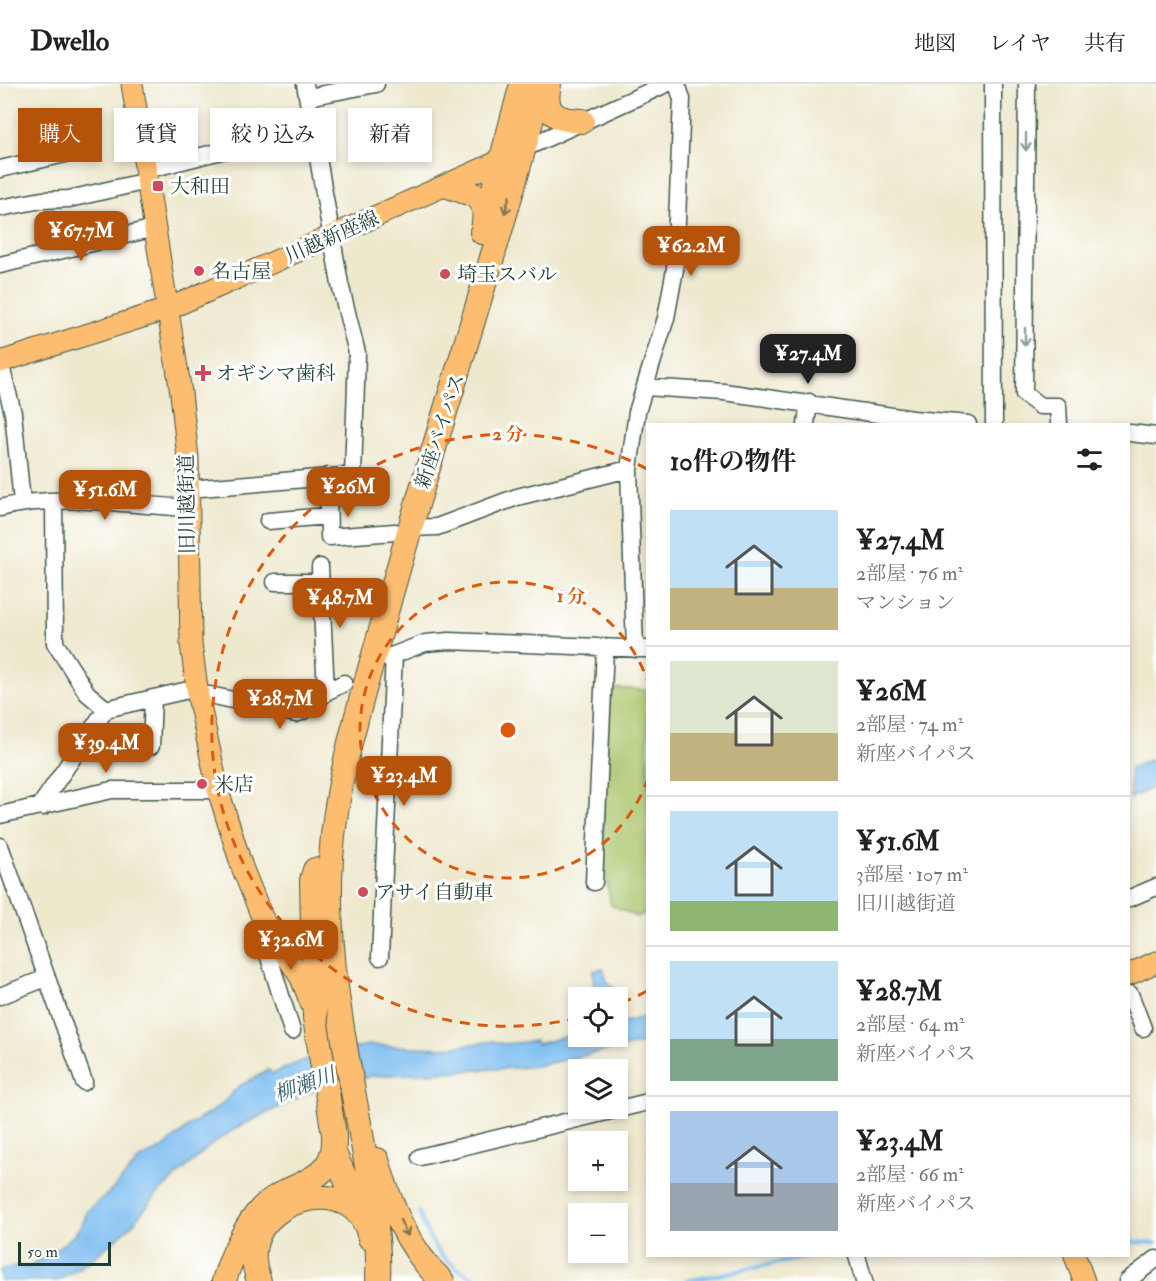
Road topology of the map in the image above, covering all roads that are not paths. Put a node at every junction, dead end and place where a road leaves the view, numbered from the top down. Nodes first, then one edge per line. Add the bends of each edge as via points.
1 (132, 84) edge
2 (375, 84) edge
3 (522, 84) edge
4 (541, 84) edge
5 (549, 84) edge
6 (666, 84) edge
7 (677, 84) edge
8 (993, 84) edge
9 (1026, 84) edge
10 (307, 90) edge
11 (310, 108) edge
12 (582, 121) junction
13 (523, 149) junction
14 (210, 157) edge
15 (501, 161) junction
16 (30, 162) edge
17 (319, 162) edge
18 (0, 169) edge
19 (147, 175) junction
20 (448, 186) junction
21 (0, 208) edge
22 (484, 223) junction
23 (155, 228) junction
24 (332, 237) junction
25 (0, 265) edge
26 (168, 309) junction
27 (0, 362) edge
28 (645, 387) junction
29 (809, 402) junction
30 (6, 414) edge
31 (806, 423) edge
32 (957, 423) edge
33 (994, 423) edge
34 (1059, 423) edge
35 (1130, 433) edge
36 (1156, 436) edge
37 (629, 470) junction
38 (328, 476) junction
39 (189, 499) junction
40 (54, 501) junction
41 (22, 502) junction
42 (0, 508) edge
43 (328, 516) junction
44 (268, 521) dead end
45 (402, 530) junction
46 (275, 582) dead end
47 (604, 649) junction
48 (641, 649) edge
49 (344, 682) dead end
50 (197, 692) junction
51 (326, 692) junction
52 (153, 698) junction
53 (106, 709) junction
54 (151, 746) dead end
55 (218, 790) junction
56 (43, 807) junction
57 (0, 815) edge
58 (0, 846) edge
59 (594, 882) dead end
60 (1156, 887) edge
61 (1130, 898) edge
62 (262, 917) junction
63 (380, 957) dead end
64 (1156, 962) edge
65 (1130, 974) edge
66 (46, 978) junction
67 (1130, 994) edge
68 (0, 996) edge
69 (332, 1020) junction
70 (1143, 1028) dead end
71 (292, 1031) dead end
72 (84, 1082) dead end
73 (646, 1102) edge
74 (509, 1134) junction
75 (355, 1135) junction
76 (451, 1137) dead end
77 (420, 1157) dead end
78 (365, 1171) junction
79 (361, 1212) junction
80 (371, 1243) junction
81 (857, 1257) edge
82 (1075, 1257) edge
83 (1156, 1259) edge
84 (224, 1281) edge
85 (259, 1281) edge
86 (372, 1281) edge
87 (378, 1281) edge
88 (384, 1281) edge
89 (442, 1281) edge
90 (864, 1281) edge
91 (1084, 1281) edge
92 (1126, 1281) edge

1 - 19 main road, 旧川越街道
2 - 10 street
3 - 15 highway, 新座バイパス
4 - 13 highway, 新座バイパス
5 - 12 highway via 547,103 552,112
6 - 12 street
7 - 28 street via 682,99 675,269 666,318
8 - 33 street
9 -> 34 street via 1024,394 1040,406 1058,406
10 - 11 street
12 - 13 street
13 - 15 main road, 川越新座線
13 -> 45 highway, 新座バイパス via 461,366
14 - 19 street
15 - 20 main road, 川越新座線
15 - 22 highway, 新座バイパス
16 - 18 street
17 - 24 street
19 - 21 street via 69,200 42,200
19 - 23 main road, 旧川越街道
20 - 22 highway via 477,196 485,211
20 - 24 main road, 川越新座線
22 - 45 highway, 新座バイパス
23 - 25 street
23 - 26 main road, 旧川越街道
24 - 26 main road, 川越新座線
24 - 38 street via 357,353 353,475
26 - 27 main road, 川越新座線
26 - 39 main road, 旧川越街道 via 181,393
27 - 30 street
28 - 29 street
28 - 37 street via 637,412
29 - 31 street
29 - 32 street
30 - 41 street
35 - 36 street
37 - 45 street via 517,497 437,527
37 - 48 street
38 - 39 street
38 - 43 street
39 - 40 street
39 - 50 main road, 旧川越街道 via 191,644
40 - 41 street
40 - 53 street via 55,643 87,693
41 - 42 street
43 - 44 street
43 - 45 street via 329,537
45 - 69 highway, 新座バイパス via 334,821
45 - 69 highway, 新座バイパス via 341,724 322,812 315,870
46 - 51 street via 320,574
47 - 48 street
47 - 59 street
47 - 63 street via 449,641 425,643 390,656
49 - 51 street
50 - 51 street via 297,714 312,707
50 - 52 street
50 - 55 main road, 旧川越街道
52 - 53 street
52 - 54 street
53 - 56 street via 60,773
55 - 56 street via 112,790
55 - 62 main road, 旧川越街道
56 - 57 street
58 - 66 street
60 - 61 street
62 - 69 main road, 旧川越街道
62 - 71 street via 263,938
64 - 65 main road
66 - 68 street
66 - 72 street
67 - 70 street
69 - 75 highway, 新座バイパス
73 - 74 street
74 - 76 street
74 - 77 street
75 - 78 highway, 新座バイパス
75 - 79 highway
75 - 84 highway via 319,1175 275,1197 258,1214 240,1239
75 - 88 highway via 382,1221
75 -> 89 highway via 425,1265
78 - 80 highway
78 - 87 highway via 377,1228
79 - 80 highway
79 - 85 highway via 328,1197 312,1197 279,1212 265,1225 255,1243 253,1261
80 - 86 highway
81 - 90 street
82 - 91 main road
83 - 92 street

